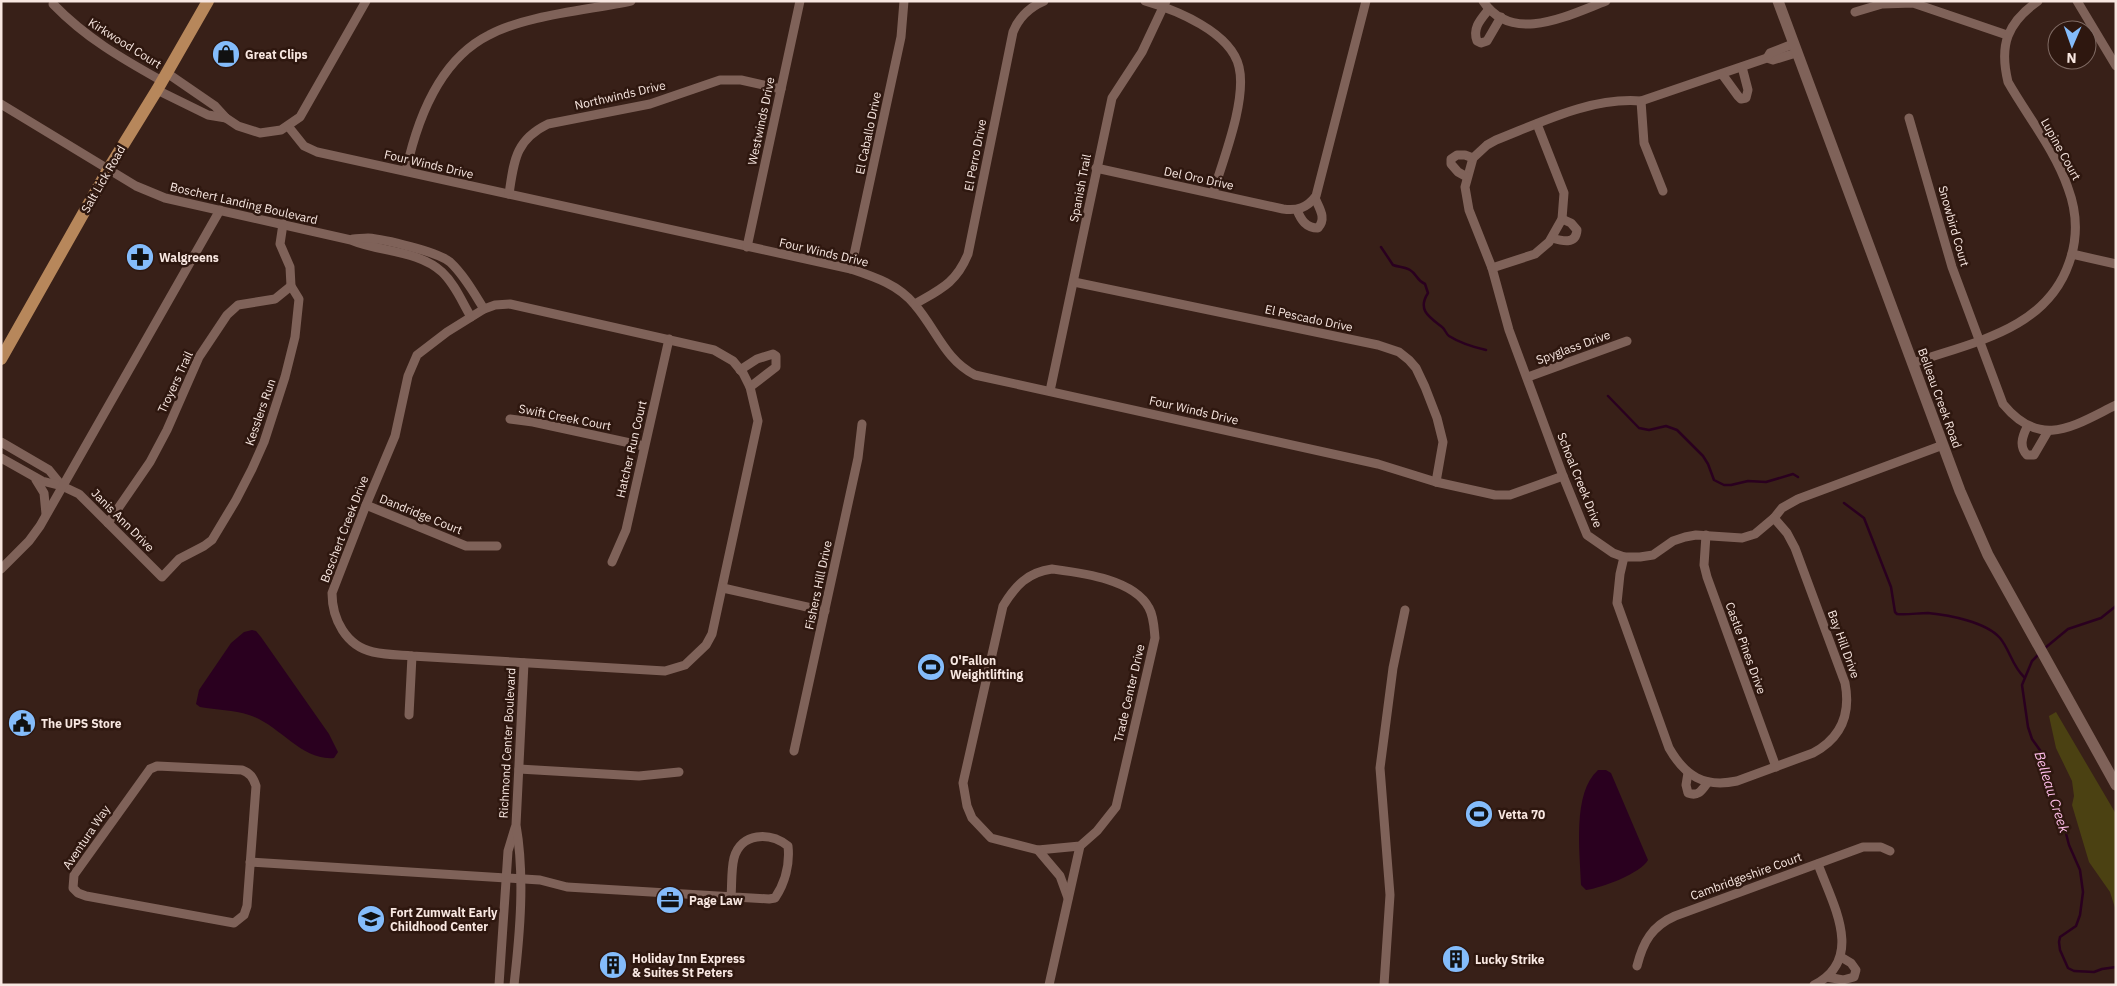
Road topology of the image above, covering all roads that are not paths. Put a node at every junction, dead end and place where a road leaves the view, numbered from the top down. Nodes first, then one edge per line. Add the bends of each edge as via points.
1 (208, 1) edge
2 (366, 1) edge
3 (631, 1) edge
4 (800, 1) edge
5 (904, 1) edge
6 (1044, 1) edge
7 (1146, 1) edge
8 (1366, 1) edge
9 (1606, 1) edge
10 (1778, 1) edge
11 (2038, 1) edge
12 (2077, 1) edge
13 (53, 4) dead end
14 (1165, 4) edge
15 (1486, 5) edge
16 (1855, 12) dead end
17 (1501, 18) junction
18 (2007, 35) junction
19 (1795, 48) junction
20 (2116, 66) edge
21 (1742, 67) junction
22 (1722, 74) junction
23 (162, 81) junction
24 (781, 89) junction
25 (1641, 101) junction
26 (1, 104) edge
27 (226, 118) junction
28 (1908, 118) dead end
29 (1537, 124) junction
30 (288, 126) junction
31 (1473, 158) junction
32 (109, 168) junction
33 (1096, 168) junction
34 (406, 171) junction
35 (1467, 177) junction
36 (1662, 191) dead end
37 (1213, 193) junction
38 (509, 194) junction
39 (1315, 198) junction
40 (220, 210) junction
41 (1297, 210) junction
42 (1562, 218) junction
43 (283, 224) junction
44 (1552, 238) junction
45 (351, 240) junction
46 (747, 247) junction
47 (2072, 254) junction
48 (2116, 264) edge
49 (1492, 268) junction
50 (851, 269) junction
51 (1074, 282) junction
52 (291, 286) junction
53 (915, 304) junction
54 (484, 309) junction
55 (471, 317) junction
56 (669, 339) junction
57 (1979, 340) junction
58 (1626, 341) dead end
59 (1, 359) edge
60 (1913, 363) junction
61 (740, 370) junction
62 (1528, 377) junction
63 (750, 387) junction
64 (1050, 391) junction
65 (2116, 405) edge
66 (510, 419) dead end
67 (862, 424) dead end
68 (2027, 427) junction
69 (2048, 431) junction
70 (1, 442) edge
71 (1943, 445) junction
72 (644, 446) junction
73 (1, 458) edge
74 (1563, 476) junction
75 (34, 477) junction
76 (1436, 482) junction
77 (62, 486) junction
78 (366, 505) junction
79 (46, 516) junction
80 (1774, 518) junction
81 (108, 522) junction
82 (1706, 535) junction
83 (497, 546) dead end
84 (1624, 557) junction
85 (612, 562) dead end
86 (1, 569) edge
87 (162, 577) joint
88 (723, 588) junction
89 (1405, 610) dead end
90 (825, 611) junction
91 (412, 656) junction
92 (524, 662) junction
93 (410, 716) dead end
94 (794, 751) dead end
95 (1776, 767) junction
96 (519, 769) junction
97 (679, 772) dead end
98 (1688, 774) junction
99 (2115, 781) edge
100 (1708, 782) junction
101 (516, 826) junction
102 (1080, 846) junction
103 (1038, 850) junction
104 (1890, 851) dead end
105 (250, 862) junction
106 (1818, 864) junction
107 (484, 877) junction
108 (506, 878) junction
109 (521, 879) junction
110 (505, 895) junction
111 (731, 897) junction
112 (1068, 898) junction
113 (1841, 957) junction
114 (1637, 966) dead end
115 (1827, 977) junction
116 (499, 985) edge
117 (514, 985) edge
118 (1049, 985) edge
119 (1384, 985) edge
120 (1814, 985) edge

1 - 23 main road, Salt Lick Road
2 - 30 street via 309,103
3 - 34 street via 509,27 489,34 471,46 448,70 427,106 412,143
4 - 24 street, Westwinds Drive
5 - 50 street, El Caballo Drive via 901,37
6 - 53 street, El Perro Drive via 1024,14 1013,32 968,254 948,286
7 - 14 street
8 - 39 street
9 - 17 street via 1542,23 1513,24
10 - 19 main road, Belleau Creek Road
11 - 18 street via 2025,11
12 - 20 street
13 - 23 street, Kirkwood Court via 101,46
14 - 33 street, Spanish Trail via 1142,52 1112,98
14 - 37 street via 1219,38 1234,54 1239,66 1241,80 1237,112
15 - 17 street
15 - 17 street via 1474,32 1477,41 1487,41
16 - 18 street via 1882,4 1913,3
18 - 47 street, Lupine Court via 2004,53 2008,82 2069,189 2076,234
19 - 21 street via 1773,60 1767,58
19 - 60 main road, Belleau Creek Road
21 - 22 street
21 - 22 street via 1748,90 1746,98 1738,96
22 - 25 street
23 - 27 street via 215,106
23 - 27 street via 208,115
23 - 32 main road, Salt Lick Road
24 - 38 street, Northwinds Drive via 741,80 720,80 650,104 548,124 526,138 518,150
24 - 46 street, Westwinds Drive
25 - 29 street via 1625,100 1585,107
25 - 36 street via 1644,143
26 - 32 street, Boschert Landing Boulevard
27 - 30 street via 253,132 274,132
28 - 57 street, Snowbird Court via 1952,267
29 - 31 street via 1496,140
29 - 42 street via 1564,193
30 - 34 street, Four Winds Drive via 304,146 317,152
31 - 35 street, Schoal Creek Drive
31 - 35 street via 1457,155 1451,159 1454,169
32 - 40 street, Boschert Landing Boulevard via 136,186 165,198
32 - 59 main road, Salt Lick Road
33 - 37 street, Del Oro Drive
33 - 51 street, Spanish Trail
34 - 38 street, Four Winds Drive
35 - 49 street, Schoal Creek Drive via 1465,187 1469,210
37 - 41 street, Del Oro Drive
38 - 46 street, Four Winds Drive
39 - 41 street
39 - 41 street via 1323,221 1318,228 1304,223
40 - 43 street, Boschert Landing Boulevard
40 - 77 street
42 - 44 street
42 - 44 street via 1571,223 1577,234 1569,242
43 - 45 street, Boschert Landing Boulevard
43 - 52 street, Kesslers Run via 280,244 290,267
44 - 49 street via 1535,254
45 - 54 street, Boschert Landing Boulevard via 368,238 448,260
45 - 55 street, Boschert Landing Boulevard via 433,265 448,279
46 - 50 street, Four Winds Drive
47 - 48 street
47 - 57 street, Lupine Court via 2057,289 2044,305 2020,323
49 - 62 street, Schoal Creek Drive via 1509,330
50 - 53 street, Four Winds Drive via 883,280
51 - 64 street, Spanish Trail
51 - 76 street, El Pescado Drive via 1399,352 1416,368 1437,418 1443,442
52 - 81 street, Troyers Trail via 275,300 238,305 227,315 200,357 150,462
52 - 87 street, Kesslers Run via 299,299 295,337 264,442 212,540 179,560
53 - 64 street, Four Winds Drive via 948,354 965,370
54 - 55 street, Boschert Creek Drive
54 - 56 street, Boschert Creek Drive via 495,305 524,306
55 - 78 street, Boschert Creek Drive via 424,347 413,362 395,436
56 - 61 street, Boschert Creek Drive via 714,350 733,361
56 - 72 street, Hatcher Run Court
57 - 60 street, Lupine Court
57 - 68 street, Snowbird Court via 2003,404
58 - 62 street, Spyglass Drive
60 - 71 main road, Belleau Creek Road
61 - 63 street, Boschert Creek Drive
61 - 63 street via 765,355 776,356 776,367
62 - 74 street, Schoal Creek Drive
63 - 88 street, Boschert Creek Drive via 758,421
64 - 76 street, Four Winds Drive via 1378,464
65 - 69 street via 2074,426
66 - 72 street, Swift Creek Court
67 - 90 street, Fishers Hill Drive via 858,458
68 - 69 street
68 - 69 street via 2021,446 2028,455 2034,454
70 - 77 street, Janis Ann Drive via 49,470
71 - 80 street, Schoal Creek Drive via 1798,499 1782,508
71 - 99 main road, Belleau Creek Road via 1988,555 2052,674
72 - 85 street, Hatcher Run Court via 626,530
73 - 75 street, Janis Ann Drive
74 - 76 street, Four Winds Drive via 1510,495
74 - 84 street, Schoal Creek Drive via 1587,535 1606,550
75 - 77 street, Janis Ann Drive
75 - 79 street via 44,493
77 - 79 street
77 - 81 street, Janis Ann Drive via 79,494
78 - 83 street, Dandridge Court via 466,546
78 - 91 street, Boschert Creek Drive via 332,593 335,617 345,635 357,645 373,652
79 - 86 street via 29,541
80 - 82 street, Schoal Creek Drive via 1755,534 1742,538
80 - 95 street, Bay Hill Drive via 1795,548 1848,695 1845,719 1832,740 1813,754
81 - 87 street, Janis Ann Drive
82 - 84 street, Schoal Creek Drive via 1673,541 1653,555
82 - 95 street, Castle Pines Drive via 1704,566 1707,577
84 - 98 street via 1617,590 1620,614 1669,748
88 - 90 street
88 - 92 street, Boschert Creek Drive via 712,634 706,645 680,667 665,671
89 - 119 street via 1392,668 1380,768 1390,895
90 - 94 street, Fishers Hill Drive
91 - 92 street, Boschert Creek Drive
91 - 93 street
92 - 96 street, Richmond Center Boulevard
95 - 100 street, Bay Hill Drive via 1724,784
96 - 97 street via 640,776
96 - 101 street, Richmond Center Boulevard
98 - 100 street, Bay Hill Drive
98 - 100 street via 1688,793 1699,794
101 - 108 street, Richmond Center Boulevard via 508,851
101 - 109 street, Richmond Center Boulevard
102 - 103 street, Trade Center Drive
102 - 103 street, Trade Center Drive via 1116,808 1151,661 1154,621 1145,602 1124,585 1052,569 1020,582 1003,606 963,783 967,806 982,830 992,838
102 - 112 street
103 - 112 street via 1060,876
104 - 106 street, Cambridgeshire Court via 1881,847 1863,847
105 - 105 street, Aventura Way via 256,786 249,773 157,766 144,777 72,882 78,893 86,896 234,923 244,915 247,906
105 - 107 street
106 - 113 street via 1840,926
106 - 114 street, Cambridgeshire Court via 1664,921 1648,935
107 - 108 street
107 - 110 street
108 - 109 street
108 - 110 street, Richmond Center Boulevard
109 - 111 street via 540,880 567,888
109 - 117 street, Richmond Center Boulevard
110 - 116 street, Richmond Center Boulevard
111 - 111 street via 776,898 782,888 789,858 788,846 768,837 746,840 734,859
112 - 118 street
113 - 115 street
113 - 115 street via 1856,970 1854,977 1843,980
115 - 120 street

